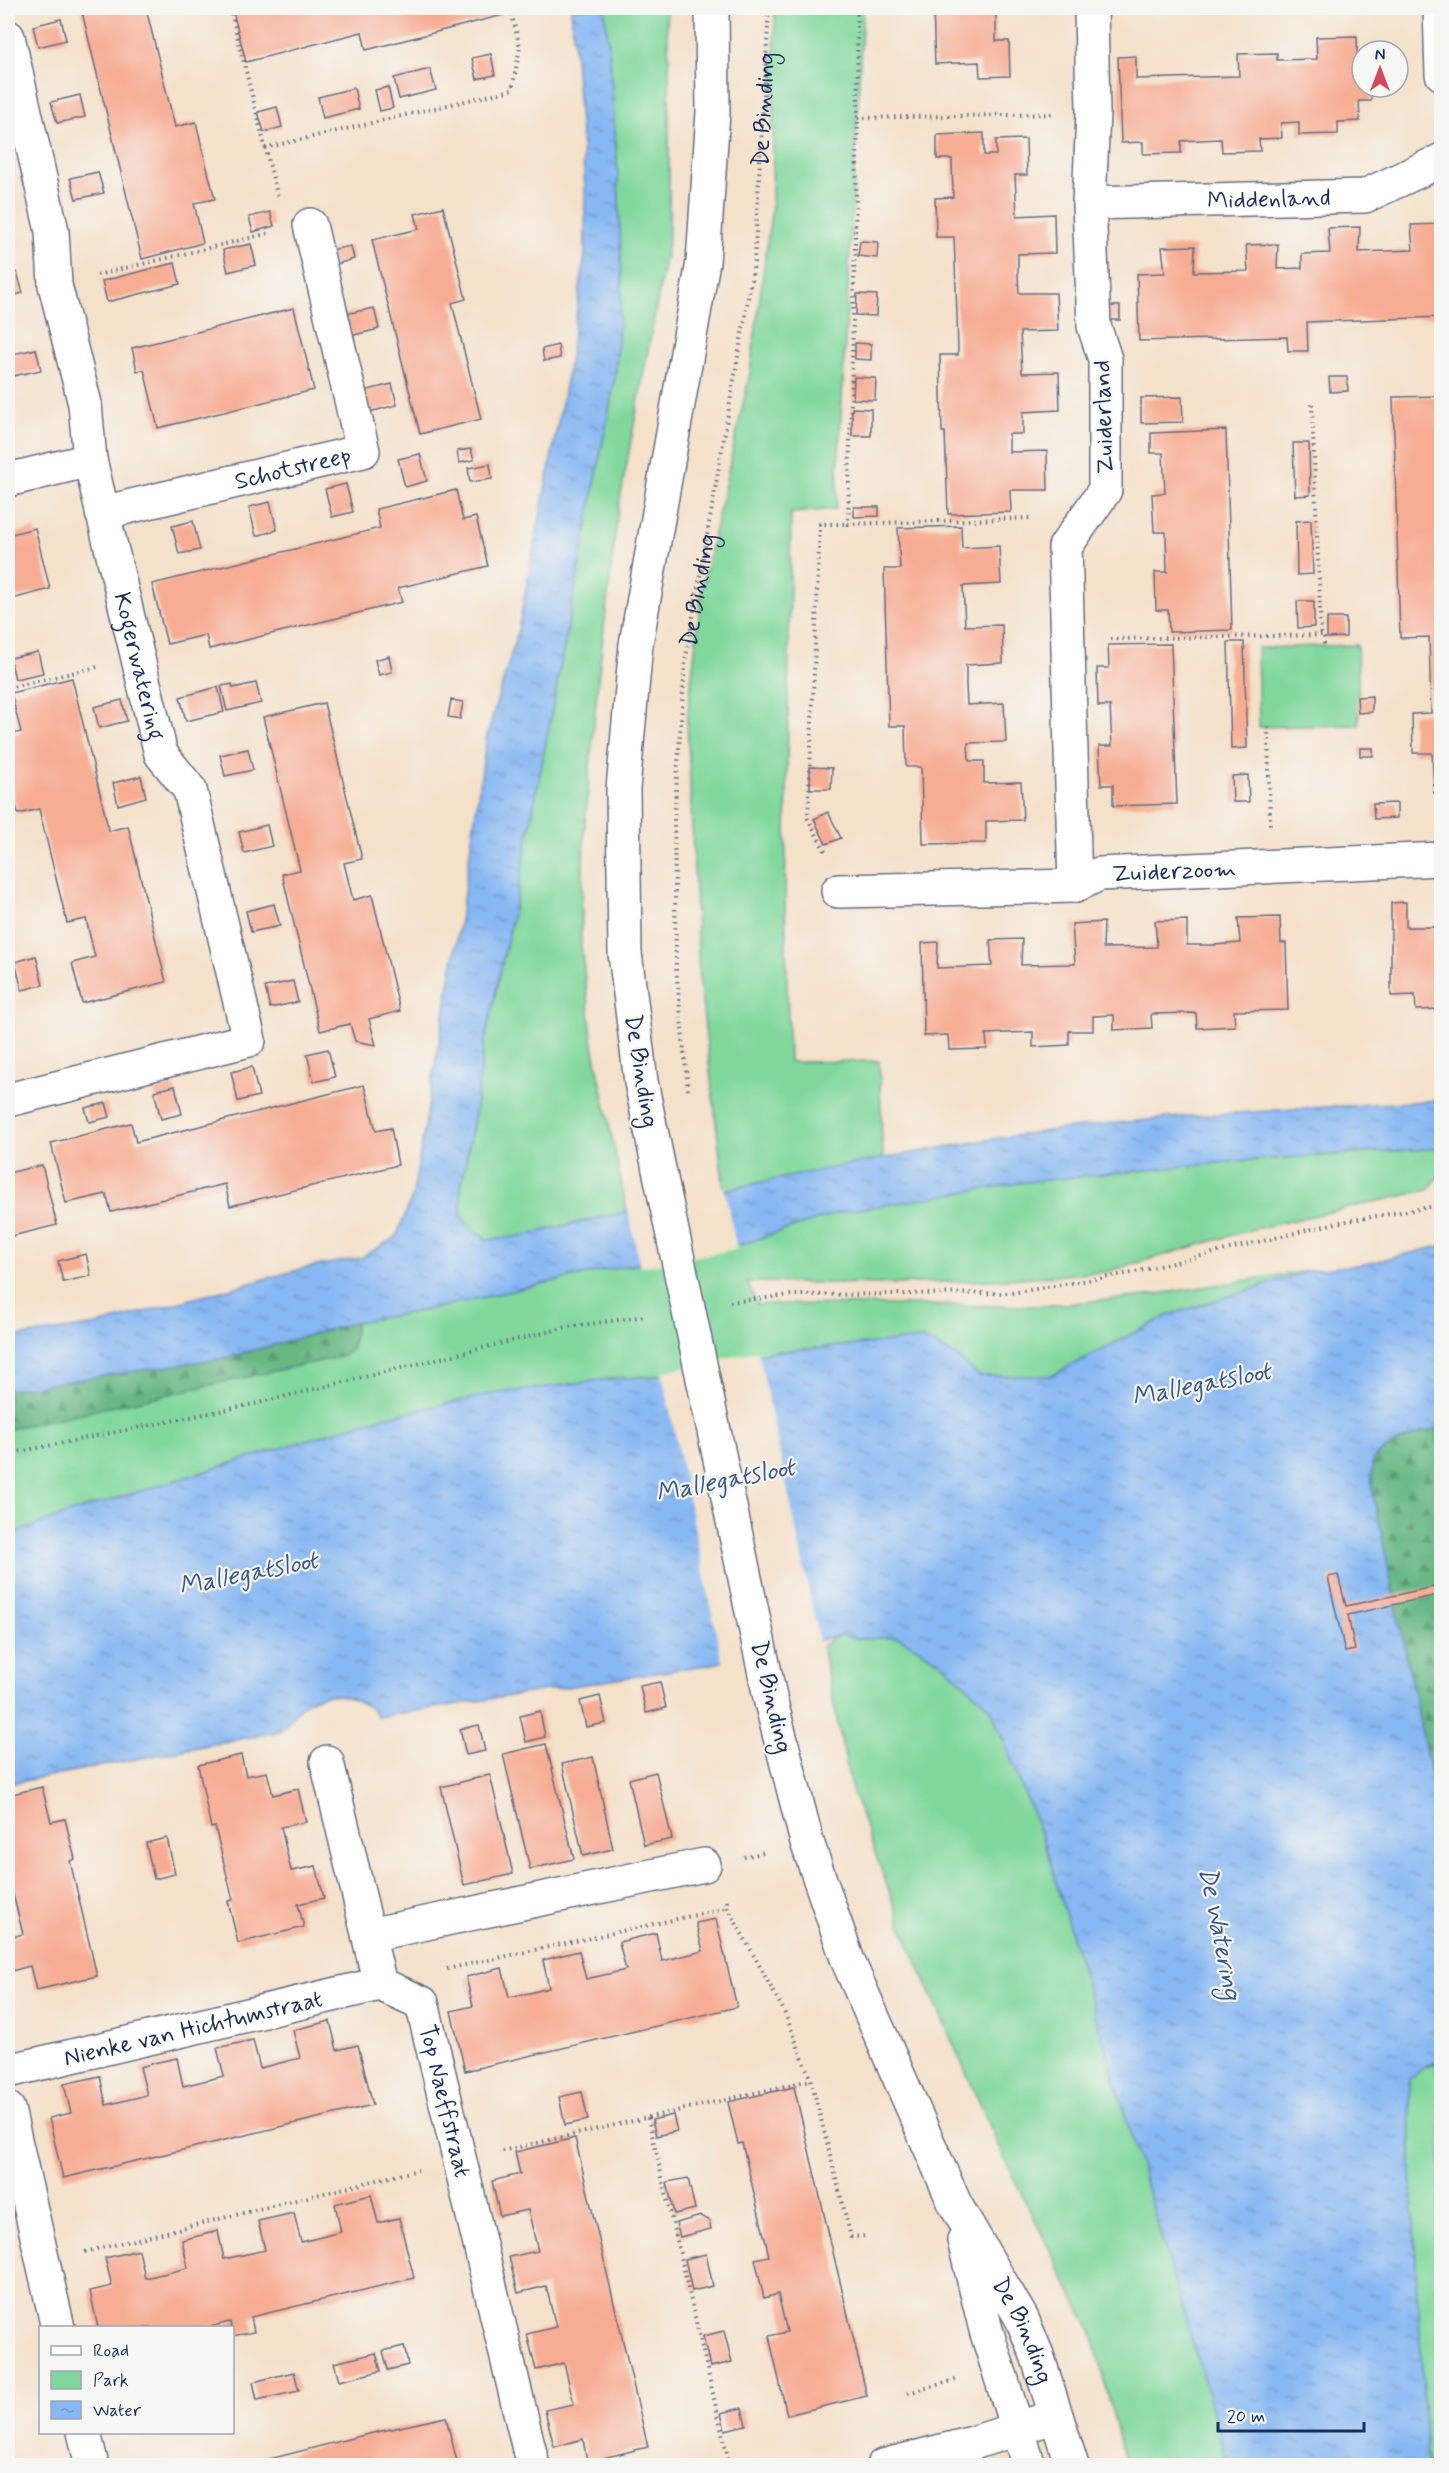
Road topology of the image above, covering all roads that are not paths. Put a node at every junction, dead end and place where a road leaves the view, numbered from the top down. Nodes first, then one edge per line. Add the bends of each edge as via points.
1 (711, 8) edge
2 (1091, 8) edge
3 (1440, 8) edge
4 (8, 38) edge
5 (1442, 74) edge
6 (1442, 160) edge
7 (1089, 203) junction
8 (310, 225) dead end
9 (90, 460) junction
10 (8, 480) edge
11 (102, 513) junction
12 (1442, 859) edge
13 (1075, 886) junction
14 (838, 891) road end
15 (8, 1100) edge
16 (327, 1762) dead end
17 (704, 1865) dead end
18 (369, 1935) junction
19 (380, 1984) junction
20 (8, 2071) edge
21 (8, 2109) edge
22 (955, 2204) junction
23 (58, 2326) edge
24 (1056, 2416) junction
25 (1018, 2428) junction
26 (84, 2434) edge
27 (925, 2461) edge
28 (92, 2466) edge
29 (533, 2466) edge
30 (883, 2466) edge
31 (1029, 2466) edge
32 (1072, 2466) edge

1 - 22 street, De Binding, bridge via 713,112 703,262 636,644 623,789 625,953 641,1082 771,1702 807,1842 848,1961
2 - 7 street, Zuiderland via 1093,113
3 - 5 street
4 - 9 street, Kogerwatering via 52,231 55,285 85,404
6 - 7 street, Middenland via 1365,196
7 - 13 street, Zuiderland via 1094,326 1105,359 1105,490 1065,547
8 - 11 street, Schotstreep via 363,452
9 - 10 street
9 - 11 street, Kogerwatering
11 - 15 street, Kogerwatering via 161,754 189,790 249,1040
12 - 13 street, Zuiderzoom via 1099,874
13 - 14 street, Zuiderzoom
16 - 18 street
17 - 18 street
18 - 19 street
19 - 20 street, Nienke van Hichtumstraat
19 - 29 street, Top Naeffstraat via 422,2003
21 - 23 street
22 - 24 street, De Binding via 1022,2319
22 - 25 street, De Binding via 986,2330
24 - 25 street
24 - 32 street, De Binding
25 - 27 street
25 - 31 street, De Binding
26 - 28 street
27 - 30 street

